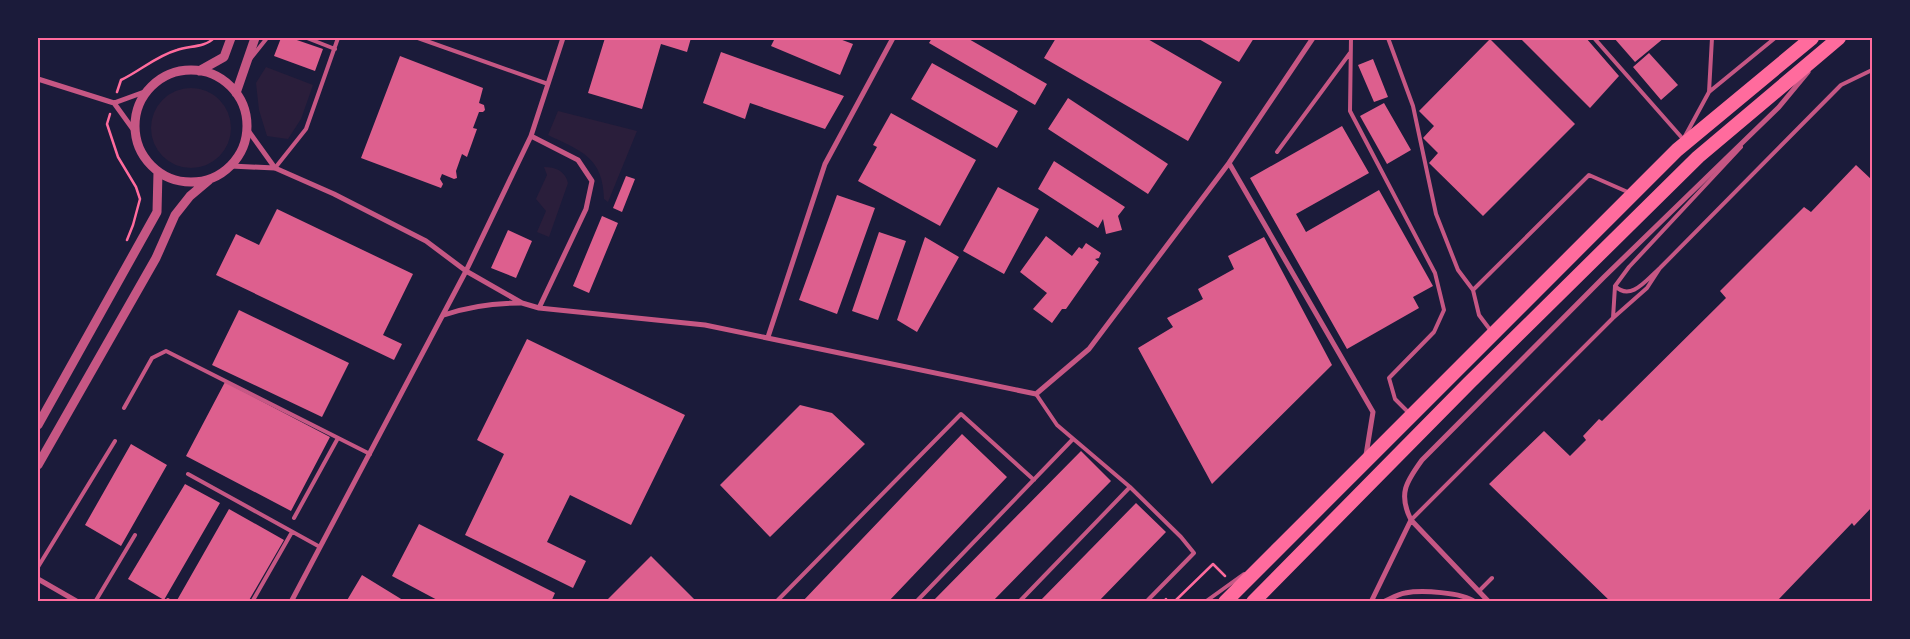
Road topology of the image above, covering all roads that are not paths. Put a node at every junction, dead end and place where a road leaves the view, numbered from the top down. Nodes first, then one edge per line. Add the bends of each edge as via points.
1 (231, 38) edge
2 (255, 38) edge
3 (267, 38) edge
4 (307, 38) edge
5 (338, 38) edge
6 (418, 38) edge
7 (563, 38) edge
8 (893, 38) edge
9 (1313, 38) edge
10 (1351, 38) edge
11 (1388, 38) edge
12 (1594, 38) edge
13 (1712, 38) edge
14 (1775, 38) edge
15 (1812, 38) edge
16 (1839, 38) edge
17 (1828, 47) junction
18 (334, 50) junction
19 (1350, 53) junction
20 (245, 65) junction
21 (199, 71) junction
22 (1871, 71) edge
23 (38, 79) edge
24 (548, 84) junction
25 (147, 91) junction
26 (1710, 92) junction
27 (236, 93) junction
28 (114, 103) junction
29 (1779, 107) junction
30 (247, 129) junction
31 (135, 132) junction
32 (531, 136) junction
33 (1680, 144) junction
34 (1277, 152) dead end
35 (1229, 163) junction
36 (231, 166) junction
37 (275, 168) junction
38 (158, 172) junction
39 (212, 178) junction
40 (1632, 194) junction
41 (1660, 268) junction
42 (466, 271) junction
43 (1615, 286) junction
44 (1474, 290) junction
45 (522, 303) junction
46 (540, 308) junction
47 (444, 315) junction
48 (1613, 318) junction
49 (1492, 333) junction
50 (768, 337) junction
51 (1036, 394) junction
52 (124, 408) dead end
53 (1411, 415) junction
54 (38, 425) edge
55 (338, 438) junction
56 (1074, 439) junction
57 (115, 441) dead end
58 (370, 454) junction
59 (1365, 460) junction
60 (38, 465) edge
61 (188, 474) dead end
62 (1034, 480) junction
63 (1130, 487) junction
64 (294, 518) dead end
65 (1411, 520) junction
66 (292, 532) junction
67 (135, 535) dead end
68 (320, 547) junction
69 (1272, 554) junction
70 (38, 567) edge
71 (1492, 578) dead end
72 (38, 579) edge
73 (1479, 591) junction
74 (78, 602) edge
75 (96, 602) edge
76 (252, 602) edge
77 (291, 602) edge
78 (776, 602) edge
79 (916, 602) edge
80 (1019, 602) edge
81 (1146, 602) edge
82 (1205, 602) edge
83 (1225, 602) edge
84 (1253, 602) edge
85 (1371, 602) edge
86 (1383, 602) edge
87 (1475, 602) edge
88 (1489, 602) edge

1 - 21 street via 224,57
2 - 20 street
3 - 20 lane
4 - 18 lane
5 - 18 lane
6 - 24 lane
7 - 24 street
8 - 50 street via 825,164
9 - 35 street
10 - 19 lane
11 - 44 lane via 1413,106 1436,214 1458,270
12 - 33 lane
13 - 26 lane
14 - 26 lane
15 - 33 highway
16 - 17 highway
17 - 29 street
17 - 84 highway via 1698,157
18 - 37 lane via 306,129
19 - 34 lane
19 - 53 lane via 1350,111 1435,273 1444,310 1434,332 1389,378 1394,399
20 - 27 street
21 - 25 street via 179,72 162,78
21 - 27 street via 226,82
22 - 41 lane via 1841,85
23 - 28 street
24 - 32 street
25 - 28 street
25 - 31 street via 139,104
26 - 33 lane
27 - 30 street via 244,110
28 - 31 street
29 - 43 lane via 1629,267
29 - 65 street via 1422,460 1406,483 1404,507
30 - 36 street via 242,149
30 - 37 street
31 - 38 street via 138,147
32 - 42 street
32 - 46 street via 578,160 592,181 586,209
33 - 40 highway
35 - 51 street via 1088,348
35 - 59 street via 1373,412
36 - 37 street
36 - 39 street
37 - 42 street via 426,241
38 - 39 street via 175,180 194,182
38 - 54 street via 158,212
39 - 60 street via 190,196 175,215 156,258
40 - 44 lane via 1589,176
40 - 49 highway
41 - 43 lane via 1628,292 1621,292
41 - 48 lane via 1647,288
42 - 45 street
42 - 47 street
43 - 48 lane
44 - 49 lane via 1478,315
45 - 46 street
45 - 47 street via 467,307
46 - 50 street via 705,325
47 - 58 street
48 - 65 lane
49 - 53 highway
50 - 51 street
51 - 56 lane via 1057,425
52 - 55 lane via 152,358 166,351
53 - 59 highway
55 - 58 lane
55 - 64 lane
56 - 62 lane
56 - 63 lane
57 - 70 lane
58 - 68 street
59 - 69 highway
61 - 66 lane
62 - 78 lane via 961,414
62 - 79 lane
63 - 80 lane
63 - 81 lane via 1194,553
65 - 73 street
65 - 85 street
66 - 68 lane
66 - 76 lane
67 - 75 lane
68 - 77 street
69 - 82 lane
69 - 83 highway
71 - 73 lane
72 - 74 street
73 - 88 street
86 - 87 street via 1404,593 1469,597

